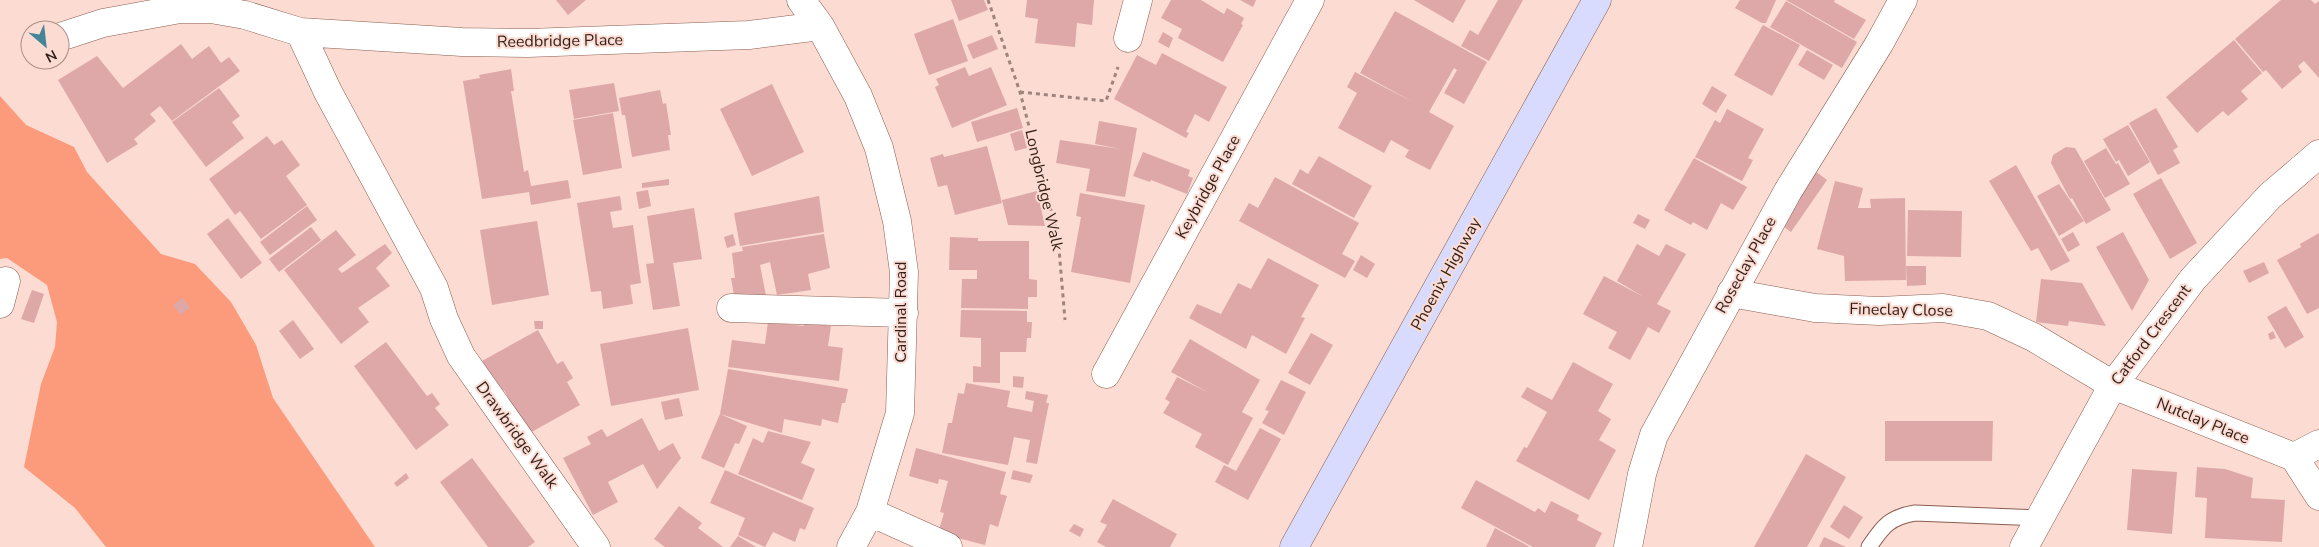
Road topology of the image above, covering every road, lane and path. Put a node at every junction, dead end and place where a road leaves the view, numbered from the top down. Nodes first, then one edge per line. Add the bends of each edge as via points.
1 (801, 0) edge
2 (988, 0) edge
3 (1138, 0) edge
4 (1310, 0) edge
5 (1597, 0) edge
6 (1903, 0) edge
7 (820, 26) junction
8 (300, 32) junction
9 (70, 34) edge
10 (1128, 38) joint
11 (1020, 92) junction
12 (2319, 154) edge
13 (1732, 292) junction
14 (731, 308) dead end
15 (904, 313) junction
16 (1065, 320) dead end
17 (1106, 374) dead end
18 (2113, 385) junction
19 (2319, 444) edge
20 (2294, 457) junction
21 (2319, 496) edge
22 (870, 512) junction
23 (2040, 518) junction
24 (596, 547) edge
25 (850, 547) edge
26 (948, 547) edge
27 (1294, 547) edge
28 (1628, 547) edge
29 (1869, 547) edge
30 (2024, 547) edge

1 - 7 street, Cardinal Road
2 - 11 path, Longbridge Walk
3 - 10 street
4 - 17 street, Keybridge Place
5 - 27 main road, Phoenix Highway
6 - 13 street, Roseclay Place via 1788,191
7 - 8 street, Reedbridge Place via 749,35 528,43
7 - 15 street, Cardinal Road via 858,96 879,148 897,222 904,272
8 - 9 street, Reedbridge Place via 245,15 211,9 180,9 104,23
8 - 24 street, Drawbridge Walk via 328,92 434,288 461,356
10 - 11 path via 1106,101
11 - 16 path, Longbridge Walk via 1058,237
12 - 18 street, Catford Crescent via 2270,196 2193,279
13 - 18 street, Fineclay Close via 1815,308 1879,311 1943,308 1988,316 2033,337
13 - 28 street, Roseclay Place via 1654,435 1642,474
14 - 15 street
15 - 22 street, Cardinal Road via 900,413
18 - 20 street, Nutclay Place
18 - 23 street, Catford Crescent
19 - 20 street
20 - 21 street
22 - 25 street, Cardinal Road
22 - 26 street
23 - 29 lane via 1915,512 1898,516 1881,530
23 - 30 street, Catford Crescent

